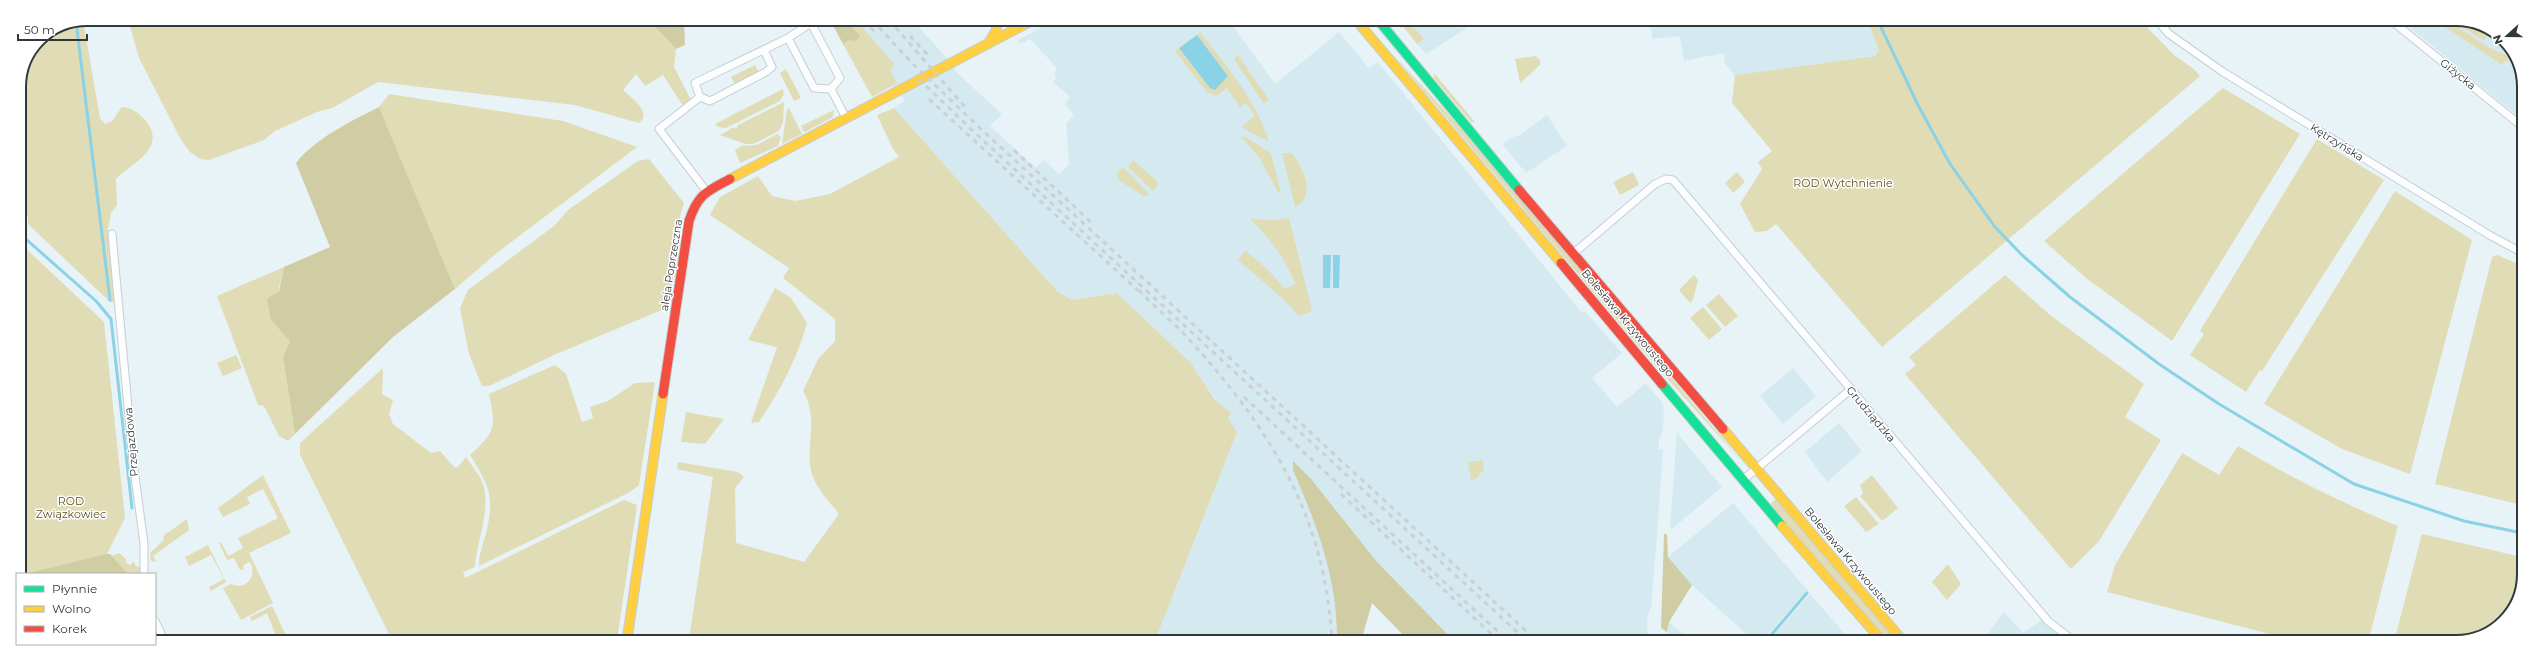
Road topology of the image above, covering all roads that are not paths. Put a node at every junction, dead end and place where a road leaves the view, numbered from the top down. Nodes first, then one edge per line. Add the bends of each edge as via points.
1 (806, 26) edge
2 (813, 26) edge
3 (997, 26) edge
4 (1014, 26) edge
5 (1361, 26) edge
6 (1383, 26) edge
7 (2163, 26) edge
8 (2398, 26) edge
9 (788, 38) junction
10 (987, 45) junction
11 (764, 50) junction
12 (831, 89) junction
13 (700, 97) junction
14 (846, 118) junction
15 (2517, 122) edge
16 (707, 192) junction
17 (112, 234) dead end
18 (2517, 250) edge
19 (1574, 254) junction
20 (1850, 390) junction
21 (1756, 469) junction
22 (1743, 480) junction
23 (144, 573) edge
24 (156, 623) edge
25 (162, 635) edge
26 (628, 635) edge
27 (1876, 635) edge
28 (1897, 635) edge
29 (2066, 635) edge

1 - 9 street
2 - 12 street via 840,78
3 - 10 main road via 995,35
4 - 10 main road, aleja Poprzeczna
5 - 22 main road, Bolesława Krzywoustego
6 - 19 main road, Bolesława Krzywoustego
7 - 18 street, Kętrzyńska via 2180,42 2223,72
8 - 15 street, Giżycka
9 - 11 street
9 - 12 street via 814,88
10 - 14 main road, aleja Poprzeczna
11 - 13 street via 695,83
11 - 13 street via 772,67 766,72 710,101
12 - 14 street
13 - 16 street via 659,129
14 - 16 main road, aleja Poprzeczna
16 - 26 main road, aleja Poprzeczna via 695,203 689,222
17 - 23 street, Przejazdowa via 134,475 144,544
19 - 20 street, Grudziądzka via 1655,184 1666,179 1673,180
19 - 21 main road, Bolesława Krzywoustego
20 - 21 street
20 - 29 street, Grudziądzka via 2049,622
21 - 22 street
21 - 28 main road, Bolesława Krzywoustego
22 - 27 main road, Bolesława Krzywoustego
24 - 25 street

